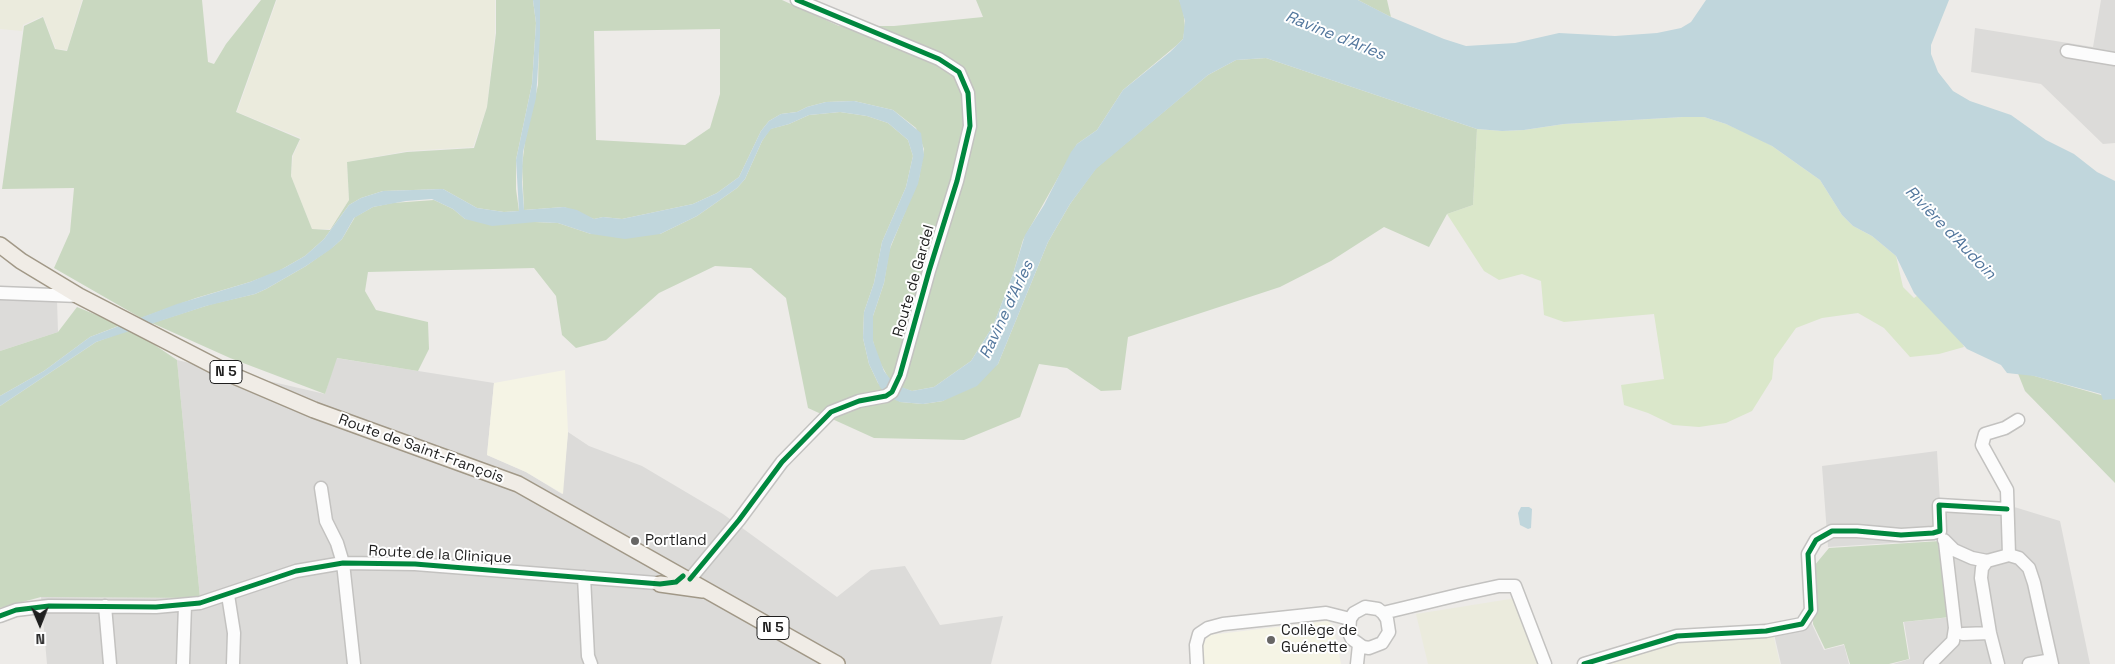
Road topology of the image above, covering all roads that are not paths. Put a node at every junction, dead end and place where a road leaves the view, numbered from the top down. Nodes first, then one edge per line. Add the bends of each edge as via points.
1 (797, 0) edge
2 (2067, 51) dead end
3 (2115, 59) edge
4 (0, 245) edge
5 (0, 293) edge
6 (78, 296) junction
7 (2018, 420) dead end
8 (321, 488) dead end
9 (2007, 508) junction
10 (1943, 537) junction
11 (2010, 555) junction
12 (652, 559) junction
13 (1987, 561) junction
14 (343, 563) junction
15 (682, 576) junction
16 (584, 577) junction
17 (654, 583) junction
18 (709, 591) junction
19 (228, 595) junction
20 (105, 606) junction
21 (185, 606) junction
22 (1384, 613) junction
23 (0, 616) edge
24 (1350, 619) junction
25 (1990, 633) junction
26 (1963, 634) dead end
27 (1359, 645) junction
28 (110, 664) edge
29 (183, 664) edge
30 (234, 664) edge
31 (354, 664) edge
32 (591, 664) edge
33 (837, 664) edge
34 (1197, 664) edge
35 (1357, 664) edge
36 (1545, 664) edge
37 (1584, 664) edge
38 (1930, 664) edge
39 (1998, 664) edge
40 (2028, 664) edge

1 - 15 street, Route de Gardel via 939,59 959,72 968,93 970,126 957,181 892,392 831,412 782,462 739,520
2 - 3 street
4 - 6 main road, Route de Saint-François / N 5
5 - 6 street
6 - 12 main road, Route de Saint-François / N 5 via 232,374 314,410 518,484
7 - 9 street via 1985,434 1982,445 2007,490
8 - 14 street via 326,521
9 - 10 street via 1939,505
9 - 11 street
10 - 13 street via 1954,550
10 - 37 street via 1832,531 1816,540 1808,554 1811,610 1802,624 1766,631 1677,636
10 - 38 street via 1955,628 1953,641
11 - 13 street
11 - 40 street via 2019,558 2029,568 2052,664 2046,661
12 - 15 main road, Route de Saint-François / N 5
12 - 17 main road
13 - 25 street via 1981,578
14 - 16 street, Route de la Clinique via 415,564
14 - 19 street, Route de la Clinique via 296,571
14 - 31 street
15 - 17 street, Route de la Clinique
15 - 18 main road, Route de Saint-François / N 5
16 - 17 street, Route de la Clinique
16 - 32 street
17 - 18 main road
18 - 33 main road, Route de Saint-François / N 5
19 - 21 street, Route de la Clinique
19 - 30 street via 234,633
20 - 21 street, Route de la Clinique
20 - 23 street, Route de la Clinique via 49,606 16,610
20 - 28 street
21 - 29 street
22 - 24 street via 1365,607
22 - 27 street via 1389,625 1386,638 1369,648
22 - 36 street via 1499,586 1515,586
24 - 27 street via 1349,633
24 - 34 street via 1326,613 1208,628 1199,634 1197,640
25 - 26 street
25 - 39 street
27 - 35 street

